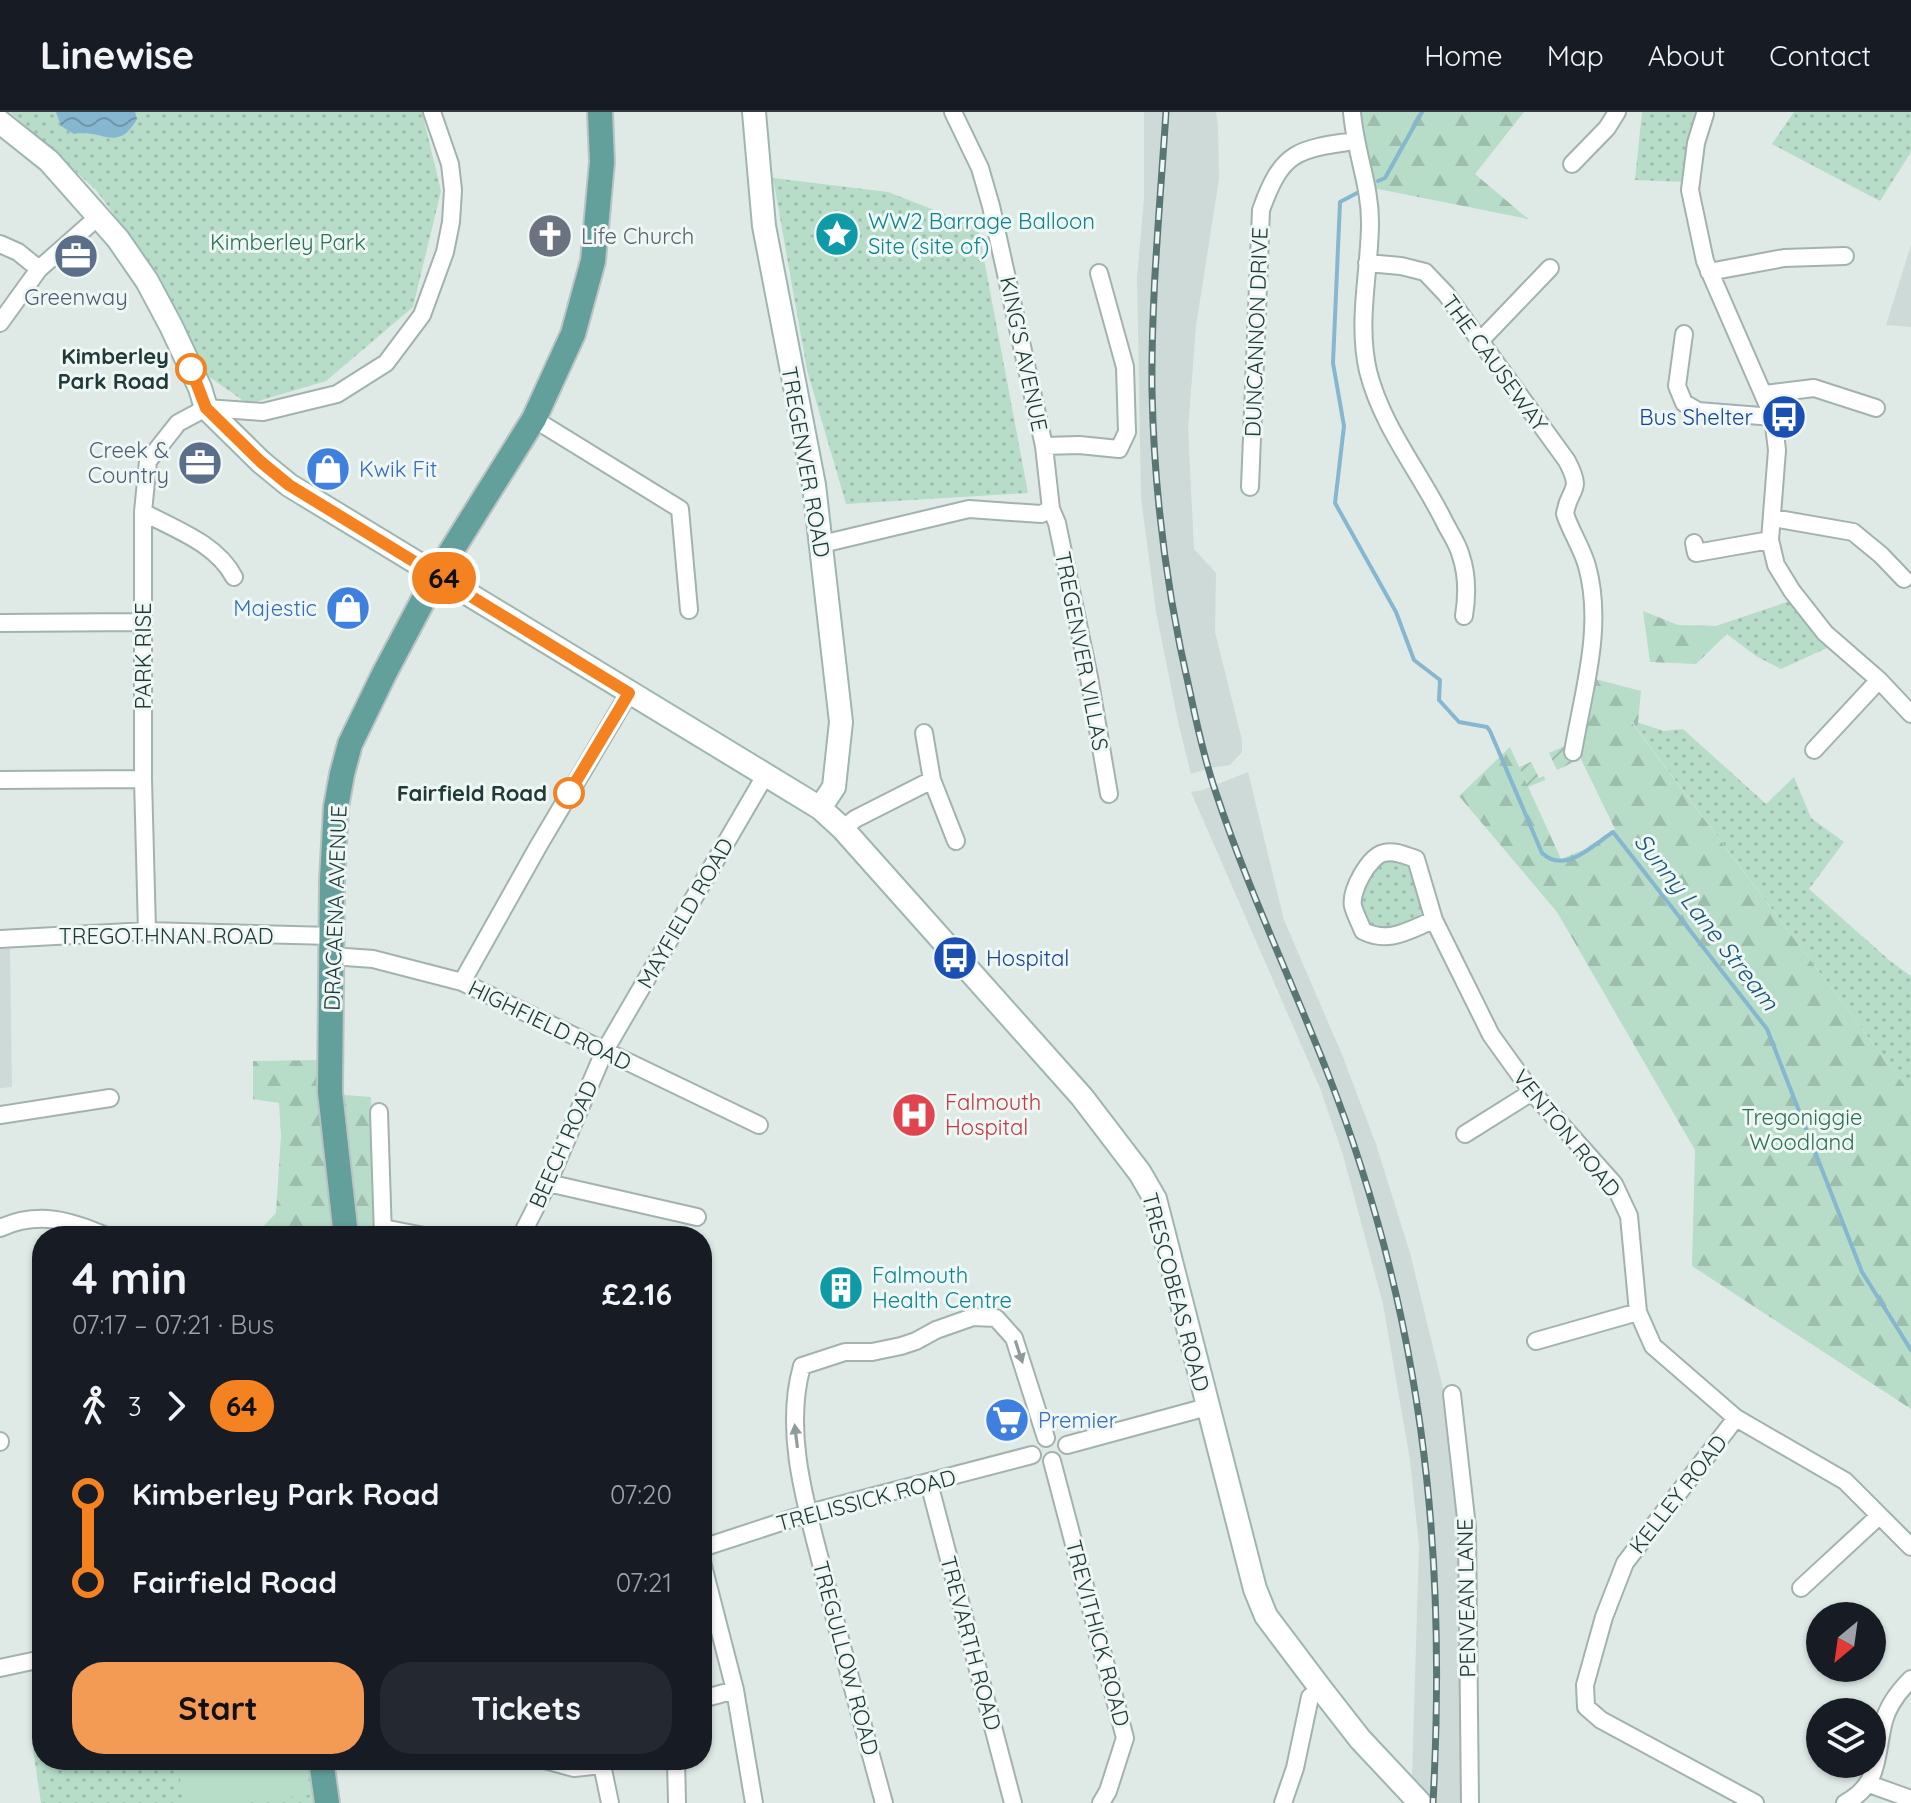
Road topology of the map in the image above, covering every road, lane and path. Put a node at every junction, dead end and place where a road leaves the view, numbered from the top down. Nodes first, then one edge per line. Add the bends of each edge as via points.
1 (432, 112) edge
2 (600, 112) edge
3 (754, 112) edge
4 (953, 112) edge
5 (1352, 112) edge
6 (1617, 112) edge
7 (1705, 114) edge
8 (0, 122) edge
9 (1355, 141) junction
10 (1572, 164) dead end
11 (99, 216) junction
12 (0, 244) edge
13 (1845, 256) dead end
14 (1367, 263) junction
15 (1550, 268) dead end
16 (39, 269) junction
17 (1709, 272) junction
18 (1099, 273) dead end
19 (0, 323) edge
20 (1684, 334) dead end
21 (1480, 341) junction
22 (1765, 394) junction
23 (206, 408) junction
24 (1876, 408) dead end
25 (1773, 417) junction
26 (534, 419) junction
27 (1044, 446) junction
28 (1250, 487) dead end
29 (1051, 509) junction
30 (143, 512) junction
31 (1773, 518) junction
32 (1770, 540) junction
33 (1694, 543) dead end
34 (822, 544) junction
35 (437, 574) junction
36 (234, 577) dead end
37 (1904, 579) dead end
38 (689, 610) dead end
39 (1464, 616) dead end
40 (143, 622) junction
41 (0, 623) edge
42 (1879, 680) junction
43 (629, 693) junction
44 (1911, 714) edge
45 (924, 733) dead end
46 (1814, 750) dead end
47 (1573, 752) dead end
48 (766, 774) junction
49 (143, 779) junction
50 (0, 780) edge
51 (932, 780) junction
52 (1109, 794) dead end
53 (820, 808) junction
54 (843, 829) junction
55 (956, 841) dead end
56 (1434, 920) junction
57 (147, 931) junction
58 (0, 939) edge
59 (332, 946) junction
60 (462, 982) junction
61 (604, 1052) junction
62 (1532, 1092) junction
63 (110, 1098) dead end
64 (379, 1112) dead end
65 (0, 1115) edge
66 (759, 1125) dead end
67 (1465, 1134) dead end
68 (548, 1183) junction
69 (697, 1217) dead end
70 (84, 1226) edge
71 (345, 1226) edge
72 (383, 1226) edge
73 (526, 1226) edge
74 (0, 1228) edge
75 (1638, 1312) junction
76 (1536, 1341) dead end
77 (1452, 1394) dead end
78 (1207, 1407) junction
79 (1736, 1418) junction
80 (1046, 1438) junction
81 (1067, 1445) junction
82 (1032, 1455) junction
83 (1052, 1461) junction
84 (929, 1483) junction
85 (809, 1513) junction
86 (1879, 1516) junction
87 (712, 1545) edge
88 (1911, 1547) edge
89 (1801, 1588) dead end
90 (712, 1601) edge
91 (32, 1661) edge
92 (0, 1668) edge
93 (1911, 1679) edge
94 (1321, 1689) junction
95 (735, 1690) junction
96 (712, 1696) edge
97 (322, 1770) edge
98 (603, 1770) edge
99 (676, 1770) edge
100 (1869, 1784) junction
101 (1416, 1799) edge
102 (1911, 1799) edge
103 (327, 1803) edge
104 (610, 1803) edge
105 (677, 1803) edge
106 (754, 1803) edge
107 (884, 1803) edge
108 (1013, 1803) edge
109 (1101, 1803) edge
110 (1283, 1803) edge
111 (1470, 1803) edge
112 (1755, 1803) edge
113 (1845, 1803) edge

1 - 23 street via 450,164 451,222 422,315 386,363 337,394 263,412
2 - 26 main road, DRACAENA AVENUE via 602,162 593,261 573,334
3 - 34 street, TREGENVER ROAD via 764,226
4 - 27 street, KING'S AVENUE via 980,168 991,206
5 - 9 street
6 - 10 street
7 - 17 street via 1690,190
8 - 11 street via 49,161
9 - 14 street via 1368,187
9 - 28 street, DUNCANNON DRIVE via 1307,148 1289,158 1270,184 1261,210
11 - 16 street
11 - 23 street via 147,281
12 - 16 street
13 - 17 street via 1784,258
14 - 21 street, THE CAUSEWAY via 1425,272
14 - 39 street via 1362,326 1368,371 1386,421 1461,555
15 - 21 street
16 - 19 street
17 - 22 street
18 - 27 street via 1125,367 1127,432 1119,449
20 - 25 street via 1677,386 1684,403 1698,411
21 - 47 street, THE CAUSEWAY via 1576,479 1566,507 1568,524 1587,568 1592,605 1591,657
22 - 24 street via 1814,388
22 - 25 street
23 - 30 street, PARK RISE via 178,423 148,461
23 - 35 street via 289,485
25 - 31 street
26 - 35 main road, DRACAENA AVENUE
26 - 38 street via 680,509
27 - 29 street, KING'S AVENUE
29 - 34 street via 1041,514 969,509
29 - 52 street, TREGENVER VILLAS
30 - 36 street via 210,547
30 - 40 street, PARK RISE
31 - 32 street
31 - 37 street via 1853,532
32 - 33 street via 1696,553
32 - 42 street via 1776,565 1816,623
34 - 53 street, TREGENVER ROAD via 841,722 834,787
35 - 43 street
35 - 59 main road, DRACAENA AVENUE via 350,744 336,807
40 - 41 street
40 - 49 street, PARK RISE
42 - 44 street
42 - 46 street
43 - 48 street
43 - 60 street
45 - 51 street
48 - 53 street
48 - 61 street, MAYFIELD ROAD
49 - 50 street
49 - 57 street, PARK RISE
51 - 54 street
51 - 55 street
53 - 54 street
54 - 78 street, TRESCOBEAS ROAD via 1082,1097 1140,1173 1155,1199
56 - 56 street, VENTON ROAD via 1389,938 1363,931 1352,904 1354,892 1380,853 1416,859
56 - 62 street, VENTON ROAD via 1491,1035
57 - 58 street, TREGOTHNAN ROAD
57 - 59 street, TREGOTHNAN ROAD
59 - 60 street, HIGHFIELD ROAD
59 - 71 main road, DRACAENA AVENUE via 330,1092
60 - 61 street, HIGHFIELD ROAD
61 - 66 street, HIGHFIELD ROAD
61 - 68 street, BEECH ROAD
62 - 67 street
62 - 75 street, VENTON ROAD via 1614,1184 1629,1216
63 - 65 street
64 - 72 street
68 - 69 street
68 - 73 street, BEECH ROAD
70 - 74 street via 52,1218 15,1221
75 - 76 street
75 - 79 street, VENTON ROAD via 1653,1346
77 - 111 street, PENVEAN LANE via 1467,1527
78 - 81 street
78 - 94 street, TRESCOBEAS ROAD via 1255,1589 1266,1616
79 - 86 street, VENTON ROAD via 1845,1481
79 - 112 street, KELLEY ROAD via 1625,1563 1585,1685 1586,1707
80 - 81 street via 1058,1436
80 - 82 street via 1035,1442
85 -> 80 street, TREGULLOW ROAD via 795,1392 802,1366 845,1352 901,1346 973,1317 996,1318 1014,1338
81 - 83 street via 1063,1457
82 - 83 street via 1041,1463
82 - 84 street, TRELISSICK ROAD
83 - 109 street, TREVITHICK ROAD via 1125,1738
84 - 85 street, TRELISSICK ROAD
84 - 108 street, TREVARTH ROAD
85 - 87 street, TRELISSICK ROAD
85 - 107 street, TREGULLOW ROAD
86 - 88 street, VENTON ROAD
86 - 89 street
90 - 95 street
91 - 92 street
93 - 100 street via 1885,1719
94 - 101 street, TRESCOBEAS ROAD
94 - 110 street via 1310,1697
95 - 96 street
95 - 106 street
97 - 103 main road
98 - 104 street
99 - 105 street
100 - 102 street
100 - 113 street

